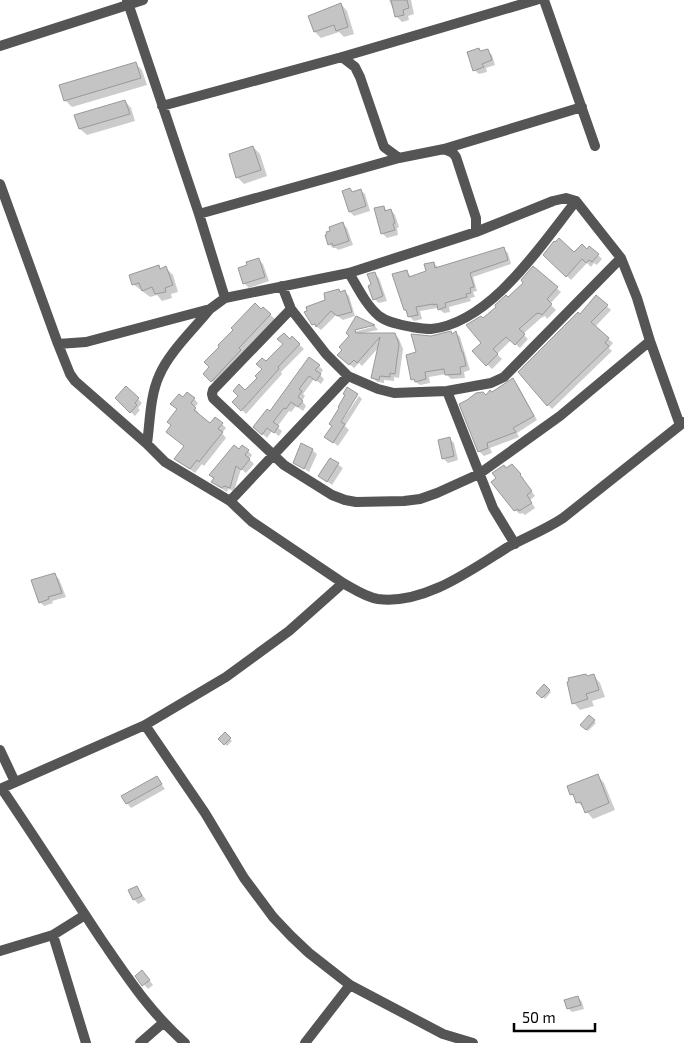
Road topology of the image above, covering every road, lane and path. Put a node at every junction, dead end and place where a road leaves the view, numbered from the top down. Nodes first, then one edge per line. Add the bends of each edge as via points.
1 (143, 0) edge
2 (536, 0) edge
3 (544, 0) edge
4 (128, 2) edge
5 (0, 46) edge
6 (342, 58) junction
7 (162, 106) junction
8 (582, 107) junction
9 (596, 146) dead end
10 (444, 149) junction
11 (399, 158) junction
12 (0, 184) edge
13 (576, 201) junction
14 (199, 214) junction
15 (476, 232) junction
16 (621, 258) junction
17 (349, 273) junction
18 (282, 286) junction
19 (225, 298) junction
20 (210, 309) junction
21 (291, 309) junction
22 (650, 341) junction
23 (58, 344) junction
24 (348, 376) junction
25 (447, 392) junction
26 (682, 424) edge
27 (147, 444) junction
28 (272, 455) junction
29 (479, 474) junction
30 (230, 501) junction
31 (515, 544) junction
32 (343, 583) junction
33 (145, 725) junction
34 (0, 750) edge
35 (15, 782) junction
36 (1, 789) edge
37 (85, 915) junction
38 (53, 935) junction
39 (0, 951) edge
40 (350, 985) junction
41 (163, 1023) junction
42 (86, 1043) edge
43 (140, 1043) edge
44 (185, 1043) edge
45 (305, 1043) edge
46 (473, 1043) edge

1 - 4 street
2 - 6 street
3 - 8 street
4 - 5 street
4 - 7 street
6 - 7 street
6 - 11 street via 355,67 360,77 384,147
7 - 14 street
8 - 9 street
8 - 10 street
10 - 11 street
10 - 15 street via 456,157 476,218
11 - 14 street
12 - 23 street
13 - 15 street via 566,198 553,201
13 - 16 street
13 - 17 street via 515,278 480,309 450,324 430,329 400,325 381,318 368,305
14 - 19 street
15 - 17 street
16 - 22 street
16 - 25 street via 504,377
17 - 18 street
18 - 19 street
18 - 21 street
19 - 20 street
20 - 23 street via 86,342
20 - 27 street via 164,364 154,392
21 - 24 street via 316,343
21 - 28 street via 212,394
22 - 26 street
22 - 29 street via 560,416
23 - 27 street via 75,381
24 - 25 street via 394,393
24 - 28 street
25 - 29 street
26 - 31 street via 563,518
27 - 30 street via 173,468
28 - 29 street via 332,495 356,502 420,499
28 - 30 street
29 - 31 street via 493,508
30 - 32 street via 251,521
31 - 32 street via 442,586 420,594 378,599
32 - 33 street via 266,649
33 - 35 street
33 - 40 street via 205,813 244,878 274,917 309,953
34 - 35 street
35 - 36 street
36 - 37 street
37 - 38 street
37 - 41 street via 140,996
38 - 39 street
38 - 42 street
40 - 45 street
40 - 46 street via 444,1034
41 - 43 street
41 - 44 street

